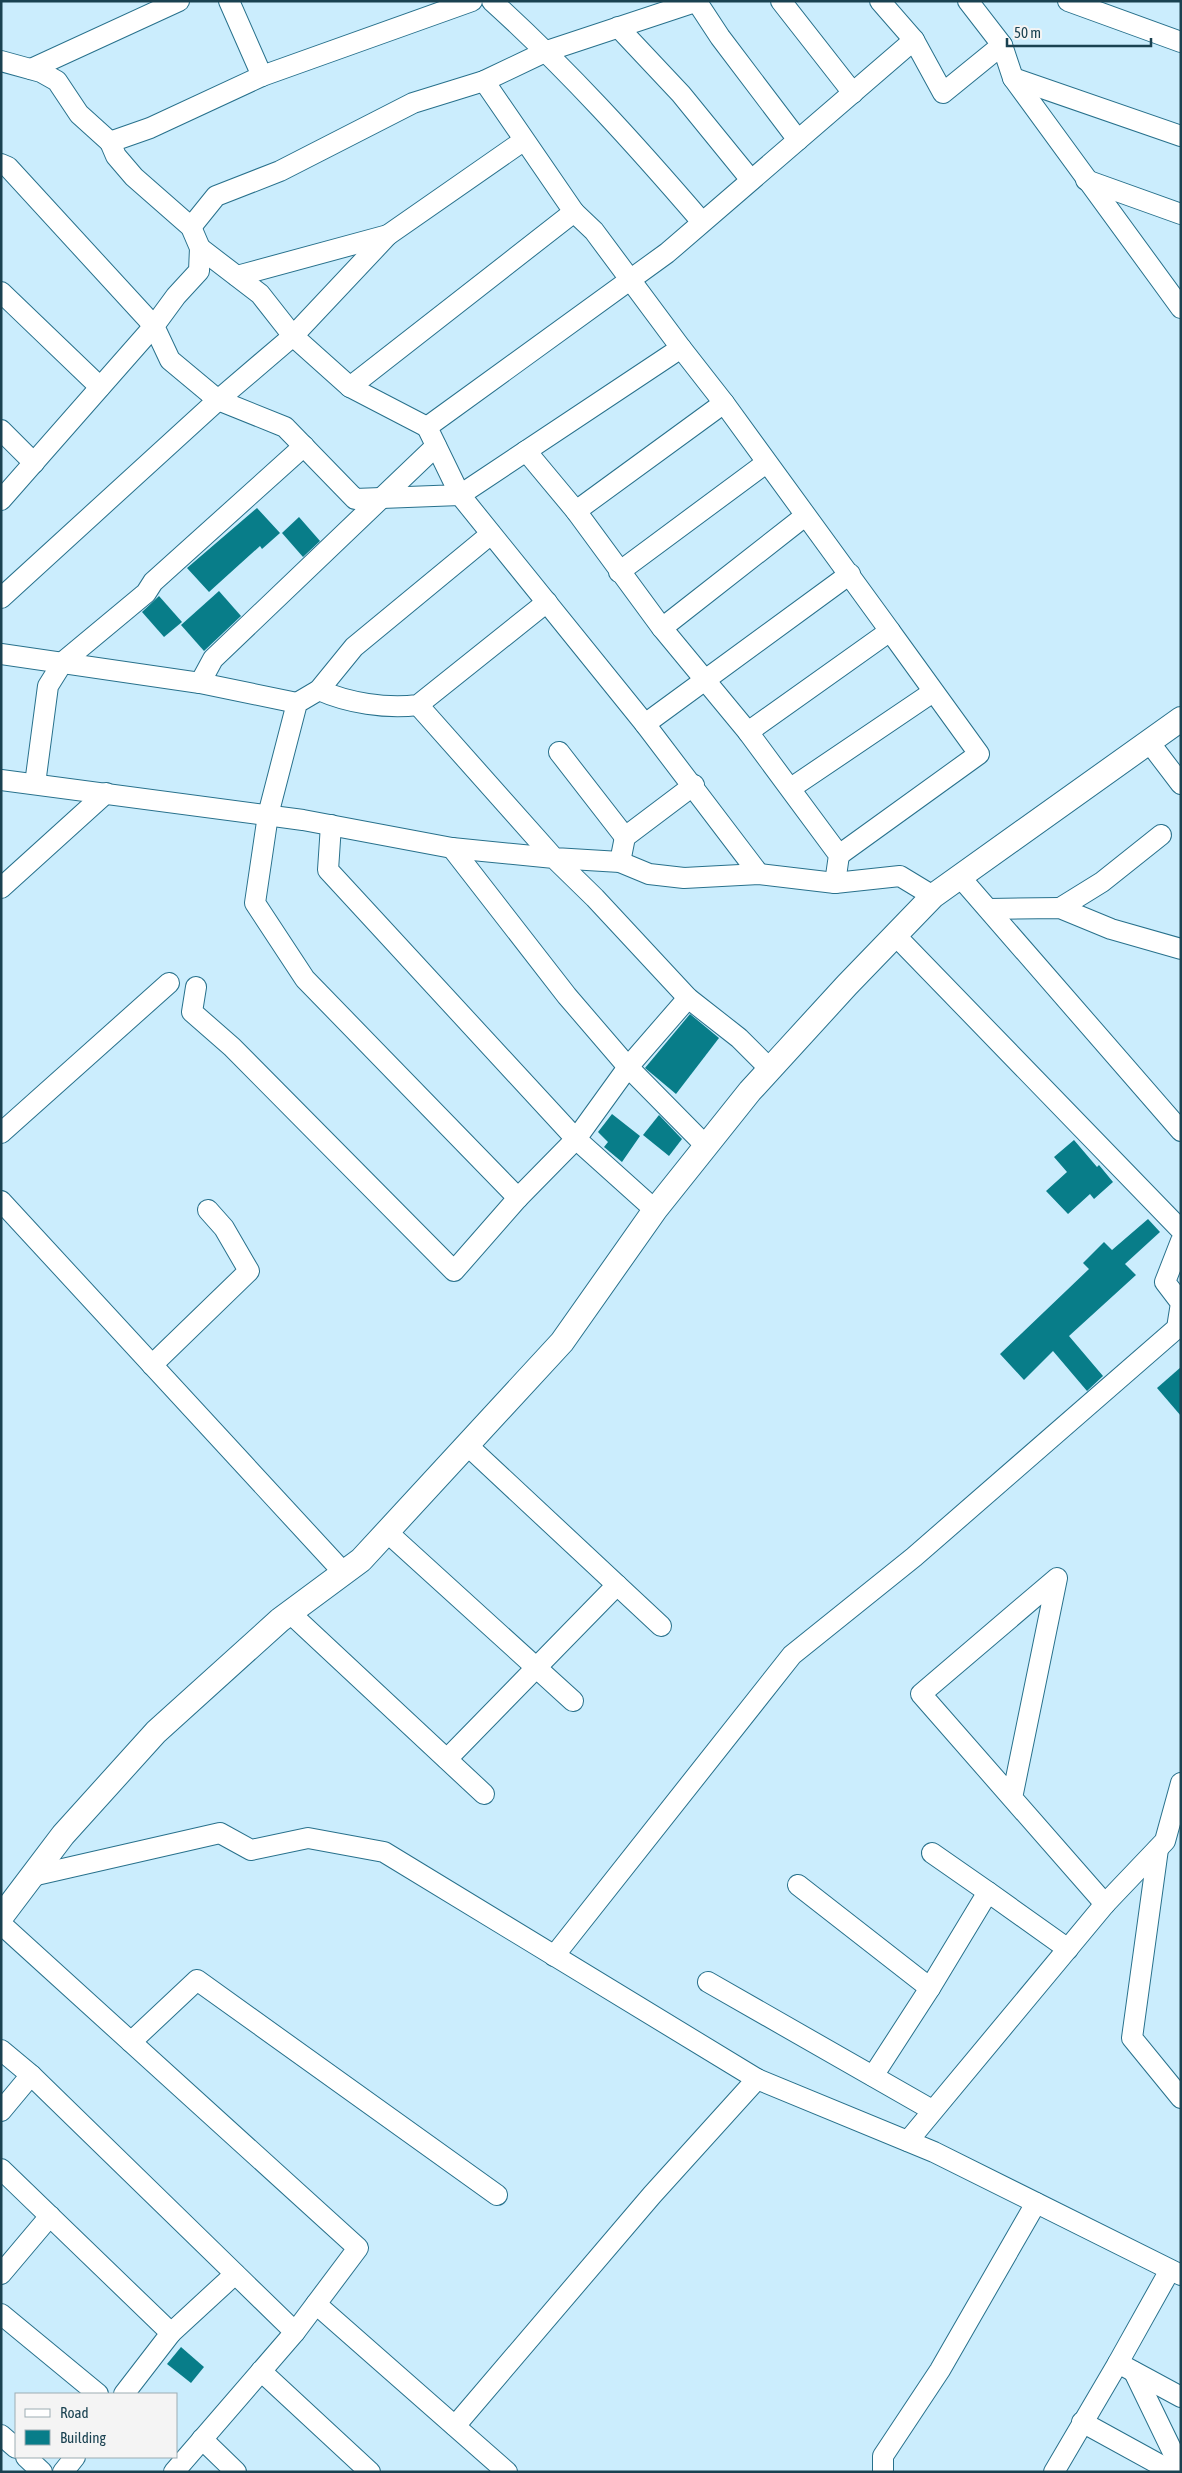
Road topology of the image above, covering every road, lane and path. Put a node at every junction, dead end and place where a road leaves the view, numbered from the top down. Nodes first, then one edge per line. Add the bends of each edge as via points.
1 (180, 1) edge
2 (228, 1) edge
3 (472, 1) edge
4 (492, 1) edge
5 (698, 1) edge
6 (781, 1) edge
7 (880, 1) edge
8 (968, 1) edge
9 (1068, 1) edge
10 (618, 26) junction
11 (914, 40) junction
12 (1181, 42) edge
13 (1002, 45) junction
14 (547, 51) junction
15 (1, 61) edge
16 (32, 69) junction
17 (262, 76) junction
18 (1012, 78) junction
19 (484, 81) junction
20 (853, 93) junction
21 (1181, 136) edge
22 (798, 140) junction
23 (523, 141) junction
24 (110, 142) junction
25 (1, 164) edge
26 (752, 180) junction
27 (1086, 180) junction
28 (574, 212) junction
29 (1181, 214) edge
30 (702, 222) junction
31 (191, 227) junction
32 (388, 235) junction
33 (200, 248) junction
34 (238, 276) junction
35 (630, 279) junction
36 (1, 292) edge
37 (1181, 308) edge
38 (154, 326) junction
39 (294, 336) junction
40 (681, 348) junction
41 (100, 387) junction
42 (350, 387) junction
43 (218, 400) junction
44 (724, 404) junction
45 (427, 427) junction
46 (1, 430) edge
47 (304, 446) junction
48 (436, 446) junction
49 (526, 451) junction
50 (34, 463) junction
51 (766, 463) junction
52 (460, 495) junction
53 (383, 498) junction
54 (1, 500) edge
55 (576, 511) junction
56 (805, 516) junction
57 (491, 534) junction
58 (619, 572) junction
59 (850, 574) junction
60 (1, 598) edge
61 (547, 602) junction
62 (662, 628) junction
63 (890, 630) junction
64 (1, 654) edge
65 (63, 662) junction
66 (705, 681) junction
67 (200, 683) junction
68 (319, 690) junction
69 (932, 692) junction
70 (297, 704) junction
71 (418, 704) junction
72 (1181, 719) edge
73 (645, 724) junction
74 (748, 732) junction
75 (1149, 742) junction
76 (559, 752) dead end
77 (1, 780) edge
78 (35, 784) junction
79 (1181, 784) edge
80 (694, 785) junction
81 (791, 788) junction
82 (106, 793) junction
83 (268, 815) junction
84 (331, 825) junction
85 (1161, 834) dead end
86 (625, 837) junction
87 (452, 848) junction
88 (840, 855) junction
89 (554, 858) junction
90 (620, 862) junction
91 (759, 874) junction
92 (960, 877) junction
93 (835, 883) junction
94 (1, 888) edge
95 (933, 896) junction
96 (1060, 908) junction
97 (989, 909) junction
98 (895, 935) junction
99 (1181, 949) edge
100 (169, 983) dead end
101 (196, 987) dead end
102 (688, 998) junction
103 (628, 1067) junction
104 (770, 1069) junction
105 (1181, 1131) edge
106 (1, 1133) edge
107 (576, 1139) junction
108 (706, 1146) junction
109 (518, 1198) junction
110 (1, 1201) edge
111 (208, 1210) dead end
112 (655, 1210) junction
113 (1181, 1230) edge
114 (1181, 1241) edge
115 (152, 1365) junction
116 (467, 1445) junction
117 (387, 1532) junction
118 (344, 1573) junction
119 (617, 1585) junction
120 (290, 1612) junction
121 (661, 1626) dead end
122 (535, 1666) junction
123 (573, 1701) dead end
124 (447, 1759) junction
125 (1181, 1782) edge
126 (484, 1794) dead end
127 (1012, 1798) junction
128 (1158, 1849) junction
129 (932, 1853) dead end
130 (32, 1876) junction
131 (798, 1885) dead end
132 (988, 1892) junction
133 (1105, 1904) junction
134 (1, 1918) edge
135 (1, 1924) edge
136 (1068, 1948) junction
137 (554, 1956) junction
138 (708, 1982) dead end
139 (930, 1988) junction
140 (131, 2042) junction
141 (1, 2050) edge
142 (31, 2075) junction
143 (873, 2076) junction
144 (757, 2079) junction
145 (1181, 2098) edge
146 (932, 2110) junction
147 (1, 2111) edge
148 (908, 2142) junction
149 (1, 2169) edge
150 (497, 2195) dead end
151 (1036, 2203) junction
152 (50, 2216) junction
153 (1175, 2272) edge
154 (1, 2274) edge
155 (235, 2274) junction
156 (316, 2304) junction
157 (1, 2314) edge
158 (295, 2332) junction
159 (171, 2333) junction
160 (1126, 2368) junction
161 (261, 2371) junction
162 (97, 2393) edge
163 (125, 2393) edge
164 (1181, 2396) edge
165 (1082, 2422) junction
166 (455, 2426) junction
167 (1, 2435) edge
168 (202, 2439) junction
169 (15, 2447) edge
170 (27, 2458) edge
171 (74, 2458) edge
172 (1181, 2469) edge
173 (42, 2472) edge
174 (63, 2472) edge
175 (174, 2472) edge
176 (236, 2472) edge
177 (370, 2472) edge
178 (507, 2472) edge
179 (882, 2472) edge
180 (1054, 2472) edge
181 (1174, 2472) edge

1 - 16 street
2 - 17 street
3 - 17 street
4 - 14 street
5 - 10 street
5 - 22 street via 720,37
6 - 20 street
7 - 11 street
8 - 13 street
9 - 12 street
10 - 14 street
10 - 26 street via 681,94
11 - 13 street via 943,93
11 - 20 street
13 - 18 street
14 - 19 street
14 - 30 street
15 - 16 street
16 - 24 street via 57,81 79,114
17 - 24 street via 150,128
18 - 21 street
18 - 27 street
19 - 23 street
19 - 31 street via 412,103 280,170 216,196
20 - 22 street
22 - 26 street
23 - 28 street
23 - 32 street
24 - 31 street via 116,156 134,177
25 - 38 street via 8,167
26 - 30 street
27 - 29 street
27 - 37 street
28 - 35 street via 594,231
28 - 42 street
30 - 35 street via 667,253
31 - 33 street
32 - 34 street
32 - 39 street
33 - 34 street
33 - 38 street via 199,271
34 - 39 street via 260,294
35 - 40 street
35 - 45 street
36 - 41 street
38 - 41 street
38 - 43 street via 170,360
39 - 42 street
39 - 43 street
40 - 44 street
40 - 49 street
41 - 50 street
42 - 45 street
43 - 47 street via 285,427
43 - 60 street
44 - 51 street
44 - 55 street
45 - 48 street
46 - 50 street
47 - 53 street via 355,499
47 - 65 street via 153,582 146,593
48 - 52 street
48 - 53 street
49 - 52 street
49 - 55 street
50 - 54 street
51 - 56 street
51 - 58 street
52 - 53 street
52 - 57 street
53 - 67 street via 213,660
55 - 58 street
56 - 59 street
56 - 62 street
57 - 61 street
57 - 68 street via 354,648
58 - 62 street
59 - 63 street
59 - 66 street
61 - 71 street
61 - 73 street
62 - 66 street
63 - 69 street
63 - 74 street
64 - 65 street
65 - 67 street
65 - 78 street via 48,686
66 - 73 street
66 - 74 street
67 - 70 street
68 - 70 street
68 - 71 street via 338,699 401,707
69 - 81 street
69 - 88 street via 979,754
70 - 83 street
71 - 89 street
72 - 75 street
73 - 80 street
74 - 81 street
75 - 79 street
75 - 92 street
76 - 86 street
77 - 78 street
78 - 82 street
80 - 86 street
80 - 91 street
81 - 88 street
82 - 83 street
82 - 94 street
83 - 84 street
83 - 109 street via 255,903 304,979
84 - 87 street
84 - 107 street via 328,870
85 - 96 street via 1102,882
86 - 90 street
87 - 89 street
87 - 103 street via 567,996
88 - 93 street
89 - 90 street
89 - 102 street
90 - 91 street via 650,874 684,878
91 - 93 street
92 - 95 street
92 - 97 street
93 - 95 street via 900,876
95 - 98 street
96 - 97 street
96 - 99 street via 1111,929
97 - 105 street
98 - 104 street
98 - 113 street
100 - 106 street
101 - 109 street via 192,1012 232,1047 454,1271
102 - 103 street
102 - 104 street via 739,1038
103 - 107 street
103 - 108 street
104 - 108 street
107 - 109 street
107 - 112 street
108 - 112 street
110 - 115 street
111 - 115 street via 224,1228 249,1271
112 - 116 street via 562,1342
114 - 137 street via 1165,1282 1181,1303 1176,1328 914,1557 792,1655
115 - 118 street
116 - 117 street
116 - 119 street
117 - 118 street
117 - 122 street
118 - 120 street
119 - 121 street
119 - 122 street
120 - 124 street
120 - 130 street via 156,1732 63,1835
122 - 123 street
122 - 124 street
124 - 126 street
125 - 128 street via 1165,1841
127 - 127 street via 920,1694 1057,1578 1033,1693
127 - 133 street
128 - 133 street
128 - 145 street via 1132,2038
129 - 132 street
130 - 134 street
130 - 137 street via 220,1833 251,1850 308,1838 384,1852
131 - 139 street
132 - 136 street
132 - 139 street
133 - 136 street
135 - 140 street
136 - 146 street
137 - 144 street
138 - 143 street
139 - 143 street
140 - 150 street via 197,1980
140 - 156 street via 358,2248
141 - 142 street
142 - 147 street
142 - 155 street
143 - 146 street
144 - 148 street
144 - 166 street via 652,2195
146 - 148 street
148 - 151 street
149 - 152 street
151 - 153 street
151 - 179 street via 940,2370 883,2456
152 - 154 street
152 - 159 street
153 - 160 street
155 - 158 street
155 - 159 street
156 - 158 street
156 - 166 street
157 - 162 street
158 - 161 street
159 - 163 street
160 - 164 street
160 - 165 street
160 - 172 street
161 - 168 street
161 - 177 street
165 - 180 street
165 - 181 street
166 - 178 street
167 - 169 street
168 - 175 street
168 - 176 street
170 - 173 street
171 - 174 street

